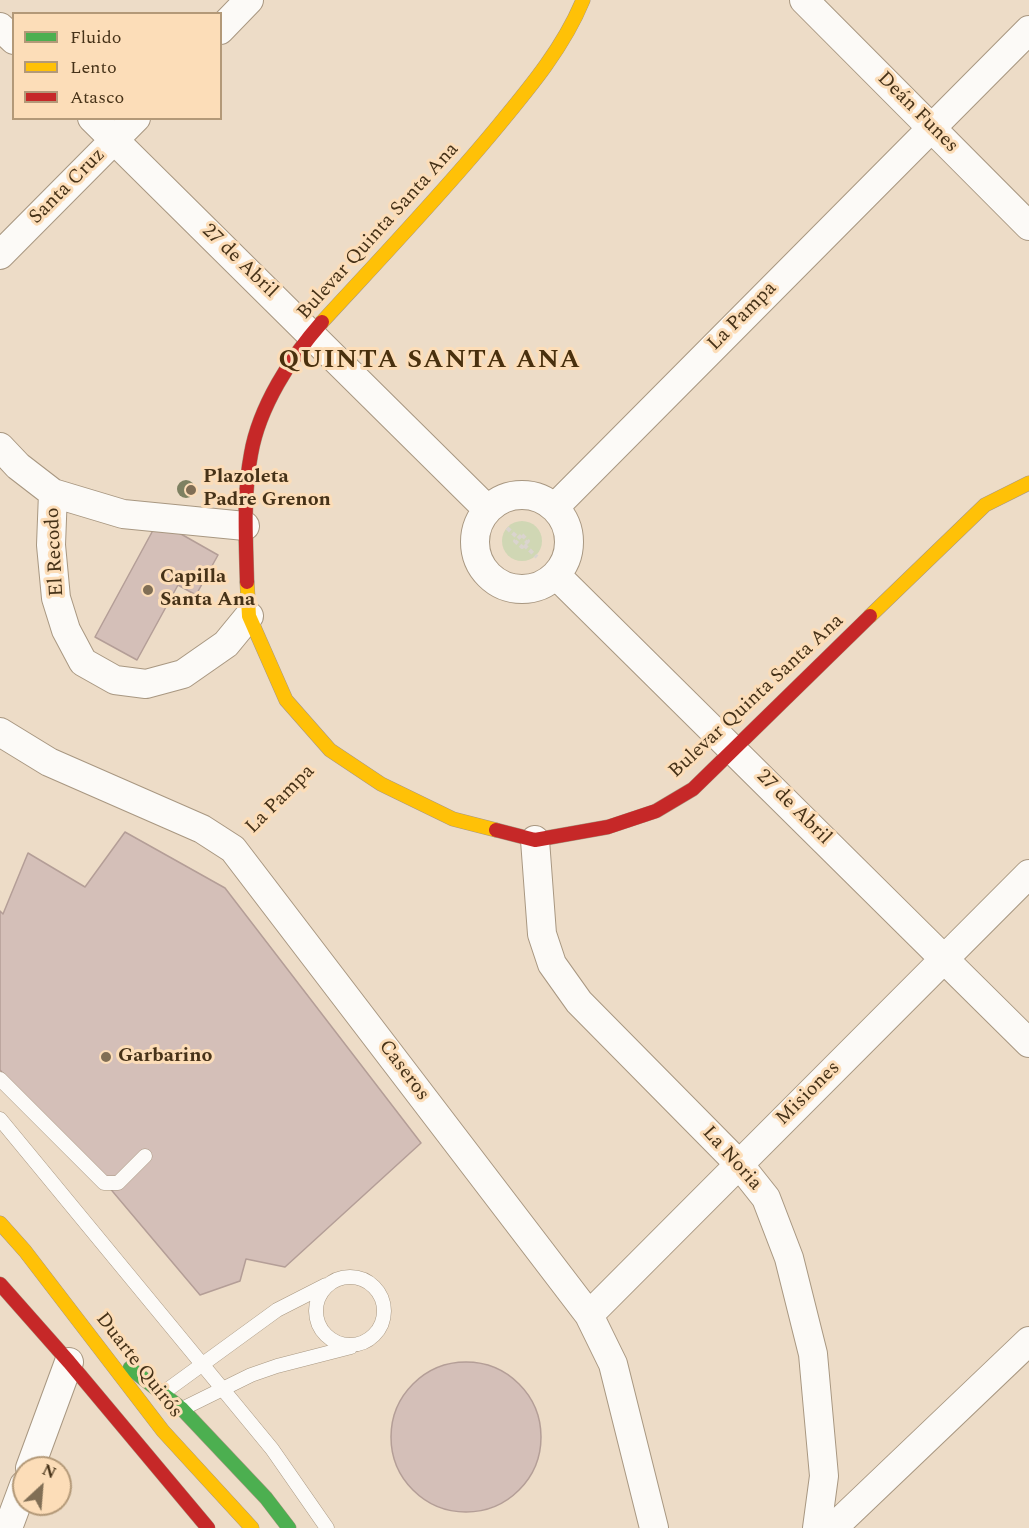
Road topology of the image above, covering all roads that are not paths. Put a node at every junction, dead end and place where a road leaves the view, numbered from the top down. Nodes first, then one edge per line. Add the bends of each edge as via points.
1 (249, 0) edge
2 (583, 0) edge
3 (804, 0) edge
4 (0, 27) edge
5 (222, 28) edge
6 (1029, 30) edge
7 (12, 38) edge
8 (94, 120) edge
9 (134, 120) edge
10 (932, 128) junction
11 (115, 141) junction
12 (1029, 226) edge
13 (0, 255) edge
14 (312, 334) junction
15 (0, 447) edge
16 (1029, 483) edge
17 (53, 493) junction
18 (555, 507) junction
19 (487, 509) junction
20 (245, 526) junction
21 (556, 576) junction
22 (249, 616) junction
23 (0, 732) edge
24 (735, 750) junction
25 (535, 840) junction
26 (1029, 874) edge
27 (944, 959) junction
28 (1029, 1043) edge
29 (0, 1079) edge
30 (0, 1119) edge
31 (145, 1156) dead end
32 (739, 1164) junction
33 (0, 1223) edge
34 (331, 1282) junction
35 (0, 1284) edge
36 (589, 1315) junction
37 (89, 1336) junction
38 (1029, 1341) edge
39 (357, 1345) junction
40 (69, 1362) junction
41 (203, 1365) junction
42 (223, 1389) junction
43 (162, 1394) junction
44 (182, 1409) junction
45 (34, 1456) edge
46 (644, 1490) junction
47 (208, 1528) edge
48 (252, 1528) edge
49 (289, 1528) edge
50 (327, 1528) edge
51 (654, 1528) edge
52 (676, 1528) edge
53 (817, 1528) edge
54 (833, 1528) edge

1 - 5 street
2 - 14 street, Bulevar Quinta Santa Ana via 575,20 534,83
3 - 10 street, Deán Funes
4 - 7 street
6 - 10 street, La Pampa
8 - 11 street, 27 de Abril
9 - 11 street, Santa Cruz
10 - 12 street, Deán Funes
10 - 18 street, La Pampa
11 - 13 street, Santa Cruz
11 - 14 street, 27 de Abril
14 - 19 street, 27 de Abril
14 - 20 street, Bulevar Quinta Santa Ana via 279,381 261,421 251,453
15 - 17 street, El Recodo
16 - 24 street, Bulevar Quinta Santa Ana via 985,505
17 - 20 street, El Recodo via 123,514
17 - 22 street, El Recodo via 51,545 56,598 82,662 115,680 146,684 183,674 226,644
18 - 19 street via 527,494 512,495
18 - 21 street via 564,519 570,547
19 - 21 street via 477,524 474,541 484,572 513,589 529,589
20 - 22 street, Bulevar Quinta Santa Ana
21 - 24 street, 27 de Abril
22 - 25 street, Bulevar Quinta Santa Ana via 286,700 330,750 381,784 453,819
23 - 36 street, Caseros via 49,762 202,829 233,849
24 - 25 street, Bulevar Quinta Santa Ana via 693,789 656,811 608,827
24 - 27 street, 27 de Abril
25 - 32 street, La Noria via 542,934 552,964 579,1002
26 - 27 street, Misiones
27 - 28 street, 27 de Abril
27 - 32 street, Misiones
29 - 31 lane via 104,1184 118,1183
30 - 41 lane
32 - 36 street, Misiones
32 - 53 street, La Noria via 766,1198 789,1258 813,1354 824,1476
33 - 37 street, Duarte Quirós
34 - 39 lane via 317,1301 318,1325 334,1342
34 - 39 lane via 351,1277 362,1280 378,1292 383,1302 384,1313 377,1333
34 - 41 lane via 277,1310
35 - 40 street
36 - 46 street, Caseros via 612,1364
37 - 43 street
37 - 48 street, Duarte Quirós via 163,1431
38 - 54 street
39 - 42 lane via 277,1366
40 - 45 street
40 - 47 street
41 - 42 lane
41 - 43 lane
42 - 44 lane
42 - 50 lane via 272,1449
43 - 44 street
44 - 49 street
46 - 51 street
46 - 52 street, Caseros

